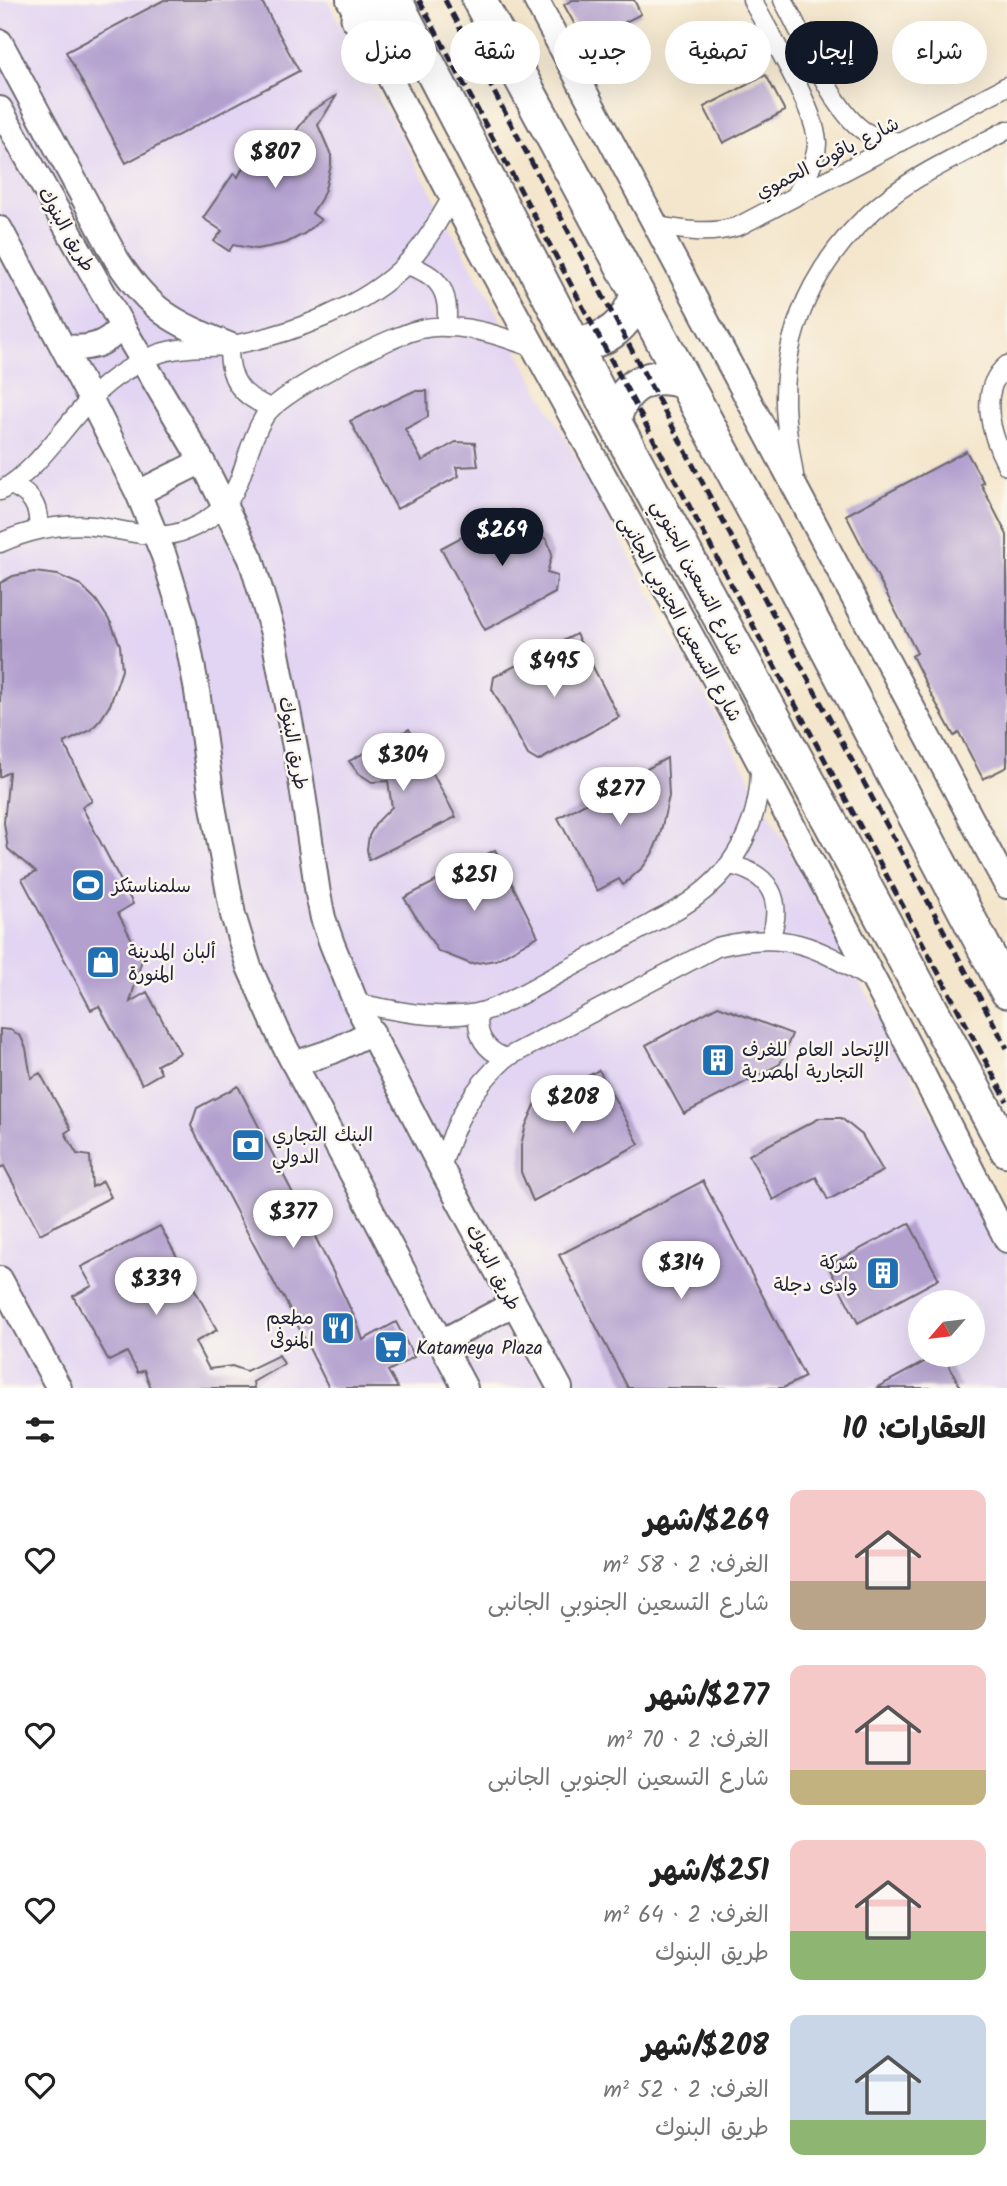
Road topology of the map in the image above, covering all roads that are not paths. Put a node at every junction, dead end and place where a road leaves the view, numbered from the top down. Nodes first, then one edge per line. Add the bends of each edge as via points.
1 (394, 0) edge
2 (479, 0) edge
3 (536, 0) edge
4 (752, 0) edge
5 (785, 1) edge
6 (354, 9) edge
7 (0, 41) edge
8 (1007, 86) edge
9 (0, 109) edge
10 (1007, 130) edge
11 (901, 142) junction
12 (796, 195) junction
13 (452, 197) junction
14 (657, 226) junction
15 (0, 229) edge
16 (113, 254) junction
17 (406, 265) junction
18 (89, 268) junction
19 (637, 295) junction
20 (122, 326) junction
21 (446, 327) junction
22 (575, 344) junction
23 (229, 345) junction
24 (64, 348) junction
25 (534, 348) junction
26 (143, 361) junction
27 (1007, 365) edge
28 (684, 383) junction
29 (90, 398) junction
30 (271, 408) junction
31 (614, 421) junction
32 (202, 461) junction
33 (1007, 466) edge
34 (796, 485) junction
35 (6, 488) edge
36 (138, 493) junction
37 (226, 506) junction
38 (38, 528) junction
39 (157, 537) junction
40 (0, 543) edge
41 (760, 765) junction
42 (729, 865) junction
43 (1007, 886) edge
44 (770, 939) junction
45 (873, 981) junction
46 (1007, 991) edge
47 (356, 1003) junction
48 (479, 1012) junction
49 (372, 1032) junction
50 (506, 1058) junction
51 (294, 1064) junction
52 (1007, 1150) edge
53 (441, 1168) junction
54 (1007, 1240) edge
55 (3, 1292) edge
56 (513, 1304) junction
57 (441, 1342) junction
58 (59, 1388) edge
59 (465, 1388) edge
60 (560, 1388) edge

1 - 6 highway
1 - 22 highway, شارع التسعين الجنوبي
2 - 19 highway
3 - 14 street
4 - 12 street via 816,129 813,164
5 - 11 street via 826,83 852,120 874,136
6 - 13 street, شارع التسعين الجنوبي الجانبى
7 - 16 street
8 - 11 street, شارع ياقوت الحموي
9 - 18 street, طريق البنوك
10 - 34 street via 891,195 831,255 814,282 796,326 786,379 786,426
11 - 12 street, شارع ياقوت الحموي
12 - 14 street, شارع ياقوت الحموي via 724,230 703,233
13 - 17 street
13 - 25 street, شارع التسعين الجنوبي الجانبى
14 - 34 street
15 - 24 street
16 - 18 street
16 - 23 street via 161,312
17 - 21 street via 436,279 449,310
17 - 23 street via 377,289 324,316 258,340
18 - 20 street, طريق البنوك
19 - 22 highway via 620,327 599,340
19 - 28 highway
20 - 24 street via 99,345
20 - 26 street, طريق البنوك
21 - 25 street via 480,330
21 - 30 street via 421,329 383,344 332,369
22 - 31 highway, شارع التسعين الجنوبي
23 - 26 street via 169,351
23 - 30 street via 233,378 255,402
24 - 29 street
25 - 41 street, شارع التسعين الجنوبي الجانبى
26 - 29 street
26 - 32 street, طريق البنوك
27 - 33 street via 994,385 989,407 996,445
28 - 31 highway via 664,378 643,382 626,393
28 - 46 highway
29 - 35 street
29 - 36 street
30 - 37 street
31 - 52 highway, شارع التسعين الجنوبي
32 - 36 street
32 - 37 street, طريق البنوك
34 - 43 street
35 - 38 street via 30,496 39,517
36 - 39 street
37 - 39 street via 184,531
37 - 47 street, طريق البنوك via 251,559 269,614 323,918
38 - 39 street via 91,526
38 - 40 street
39 - 51 street via 184,622 233,915 260,994
41 - 42 street via 756,808
41 - 45 street, شارع التسعين الجنوبي الجانبى
42 - 44 street via 746,868 771,890 776,923
42 - 48 street via 695,898 603,951
44 - 45 street via 827,953
44 - 50 street via 717,947
45 - 54 street, شارع التسعين الجنوبي الجانبى
47 - 48 street via 436,1016
47 - 49 street, طريق البنوك
48 - 50 street via 478,1029 485,1045
49 - 51 street
49 - 53 street, طريق البنوك
50 - 53 street via 473,1093 458,1118
51 - 57 street
53 - 56 street, طريق البنوك
55 - 58 street
56 - 57 street
56 - 60 street, طريق البنوك
57 - 59 street

